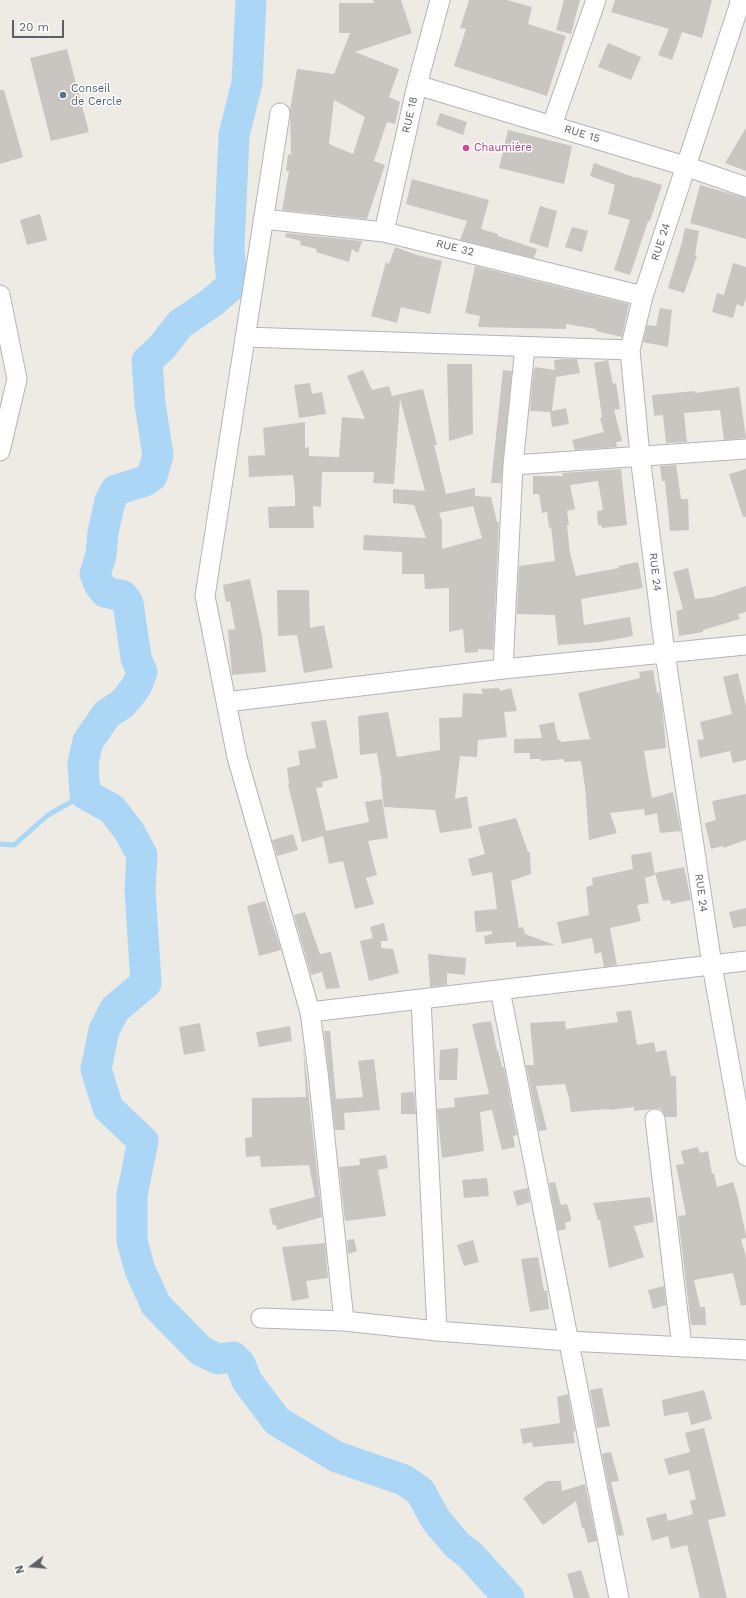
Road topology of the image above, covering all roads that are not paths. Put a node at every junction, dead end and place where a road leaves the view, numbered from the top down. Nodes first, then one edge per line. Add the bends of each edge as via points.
1 (440, 0) edge
2 (596, 0) edge
3 (741, 0) edge
4 (746, 1) edge
5 (417, 85) junction
6 (280, 113) dead end
7 (552, 125) junction
8 (685, 166) junction
9 (746, 187) edge
10 (263, 219) junction
11 (384, 232) junction
12 (0, 295) edge
13 (643, 296) junction
14 (4, 333) edge
15 (245, 338) junction
16 (525, 347) junction
17 (630, 350) junction
18 (746, 449) edge
19 (0, 451) edge
20 (640, 456) junction
21 (513, 465) junction
22 (746, 645) edge
23 (666, 653) junction
24 (502, 669) junction
25 (226, 702) junction
26 (746, 961) edge
27 (712, 965) junction
28 (500, 990) junction
29 (421, 999) junction
30 (310, 1012) junction
31 (655, 1119) dead end
32 (746, 1156) edge
33 (261, 1318) dead end
34 (344, 1321) junction
35 (437, 1332) junction
36 (568, 1341) junction
37 (682, 1347) junction
38 (746, 1350) edge
39 (619, 1598) edge

1 - 5 street, RUE 18
2 - 7 street
3 - 4 street
3 - 8 street, RUE 24
5 - 7 street, RUE 15
5 - 11 street, RUE 18
6 - 10 street
7 - 8 street, RUE 15
8 - 9 street, RUE 15
8 - 13 street, RUE 24
10 - 11 street, RUE 32
10 - 15 street
11 - 13 street, RUE 32
12 - 14 street
13 - 17 street, RUE 24
14 - 19 street via 17,379
15 - 16 street
15 - 25 street via 205,596
16 - 17 street
16 - 21 street
17 - 20 street, RUE 24
18 - 20 street
20 - 21 street
20 - 23 street, RUE 24
21 - 24 street
22 - 23 street
23 - 24 street
23 - 27 street, RUE 24
24 - 25 street
25 - 30 street via 237,757
26 - 27 street
27 - 28 street
27 - 32 street, RUE 24
28 - 29 street
28 - 36 street
29 - 30 street
29 - 35 street
30 - 34 street
31 - 37 street
33 - 34 street
34 - 35 street
35 - 36 street
36 - 37 street
36 - 39 street
37 - 38 street

